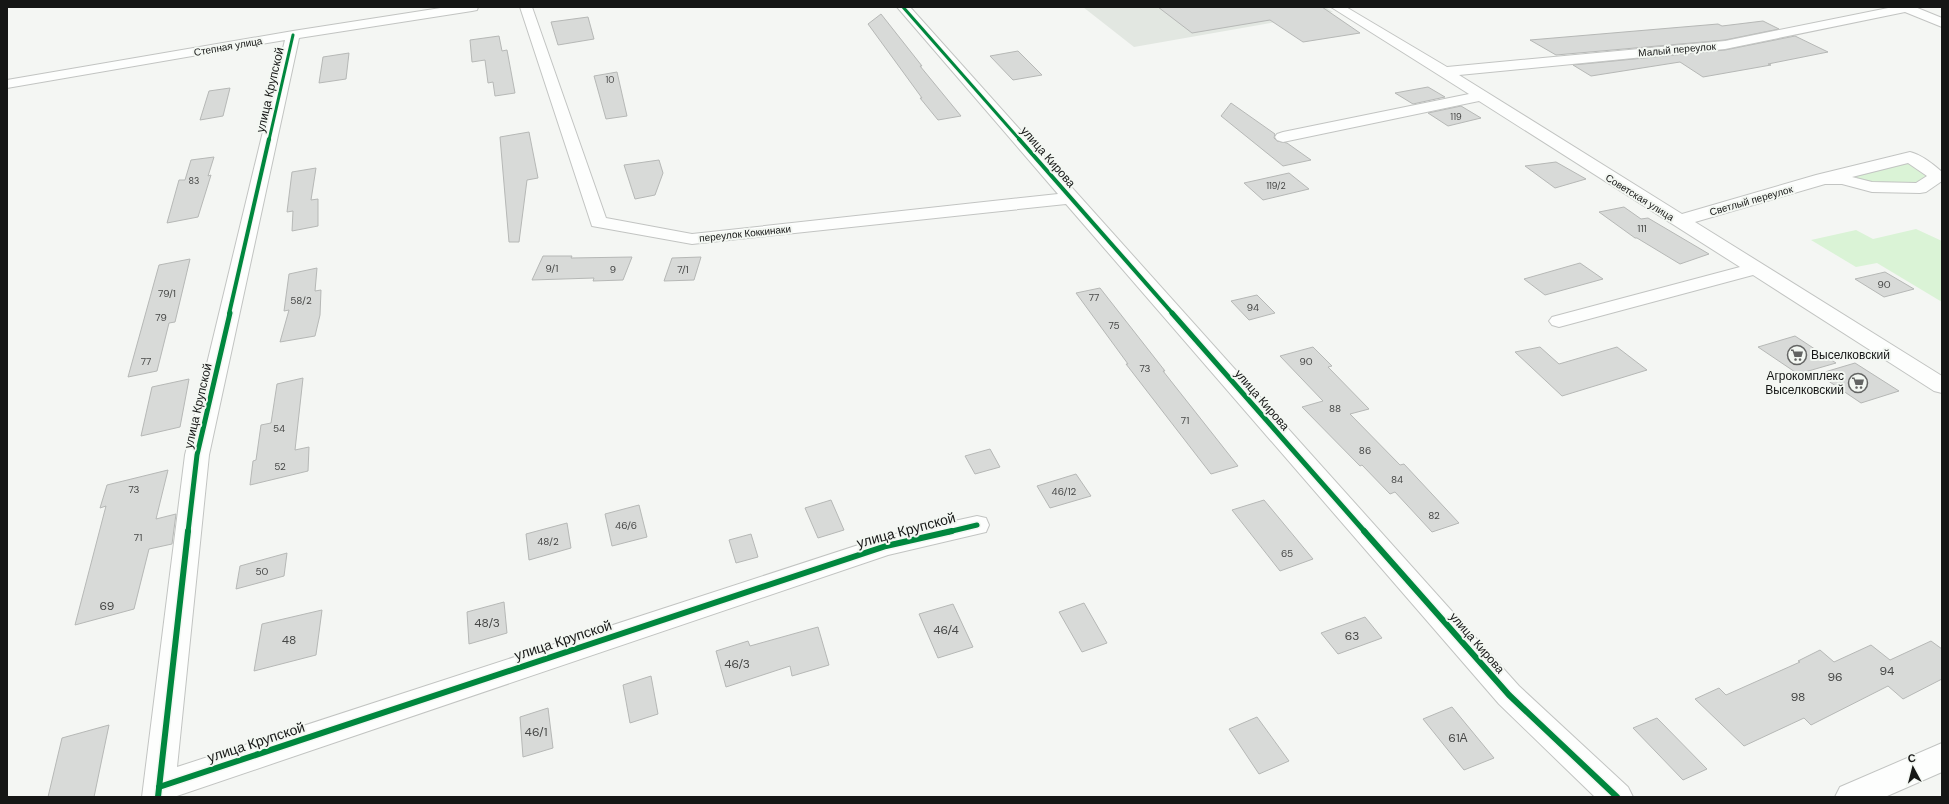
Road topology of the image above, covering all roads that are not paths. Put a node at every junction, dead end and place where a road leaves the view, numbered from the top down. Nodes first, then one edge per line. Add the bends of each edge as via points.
1 (472, 7) edge
2 (526, 7) edge
3 (903, 7) edge
4 (1337, 7) edge
5 (1906, 8) edge
6 (1942, 23) edge
7 (293, 35) junction
8 (1444, 72) junction
9 (7, 84) edge
10 (1481, 96) junction
11 (1283, 137) dead end
12 (1822, 179) junction
13 (1071, 198) junction
14 (1679, 222) junction
15 (1755, 269) junction
16 (1559, 322) dead end
17 (1942, 386) edge
18 (977, 525) dead end
19 (1942, 758) edge
20 (159, 792) edge
21 (1616, 797) edge
22 (1851, 797) edge

1 - 7 street, Степная улица
2 - 13 street, переулок Коккинаки via 598,222 692,239
3 - 13 street, улица Кирова
4 - 8 street, Советская улица
5 - 6 street
5 - 8 street, Малый переулок via 1725,45
7 - 9 street, Степная улица
7 - 20 street, улица Крупской via 197,455
8 - 10 street, Советская улица
10 - 11 street
10 - 14 street, Советская улица
12 - 12 street, Светлый переулок via 1910,157 1937,177 1920,188 1872,187 1842,179
12 - 14 street, Светлый переулок
13 - 21 street, улица Кирова via 1509,695
14 - 15 street, Советская улица
15 - 16 street
15 - 17 street, Советская улица
18 - 20 street, улица Крупской via 886,546
19 - 22 street

